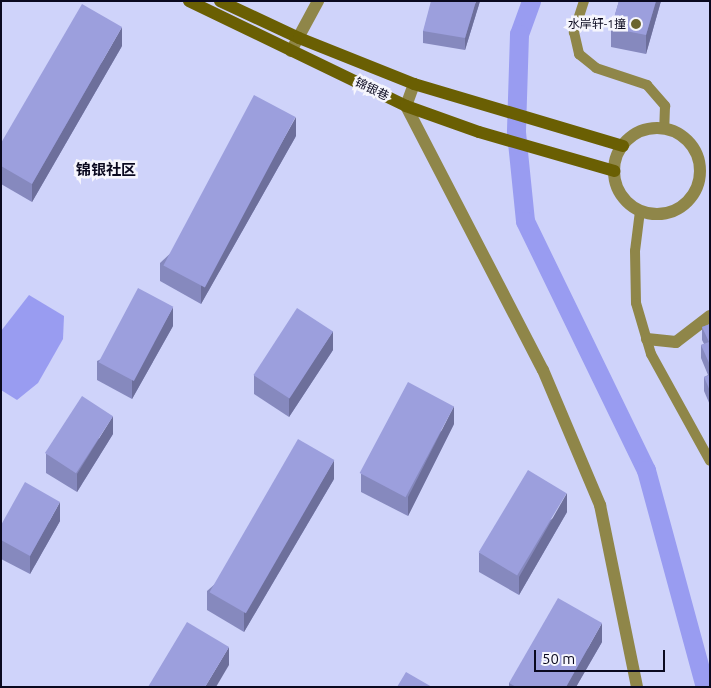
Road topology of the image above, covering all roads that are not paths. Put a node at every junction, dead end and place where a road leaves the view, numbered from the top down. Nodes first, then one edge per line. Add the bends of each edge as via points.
1 (190, 1) edge
2 (220, 1) edge
3 (318, 1) edge
4 (584, 1) edge
5 (299, 38) junction
6 (291, 51) junction
7 (414, 84) junction
8 (406, 106) junction
9 (664, 129) junction
10 (623, 146) junction
11 (614, 171) junction
12 (705, 175) edge
13 (640, 211) junction
14 (710, 316) edge
15 (647, 339) junction
16 (710, 461) edge
17 (637, 687) edge

1 - 6 main road, 锦银巷
2 - 5 main road, 锦银巷
3 - 5 street
4 - 9 lane via 574,32 579,54 596,68 647,84 665,106
5 - 6 street
5 - 7 main road, 锦银巷
6 - 8 main road, 锦银巷
7 - 8 street
7 - 10 main road, 锦银巷
8 - 11 main road, 锦银巷 via 562,158
8 - 17 street via 543,370 600,505
9 - 10 street via 643,131
9 - 12 street via 681,136 694,149
10 - 11 street
11 - 13 street via 620,192
12 - 13 street via 680,208 654,214
13 - 15 lane via 635,251 636,303
14 - 15 street via 676,342
15 - 16 lane via 651,354

